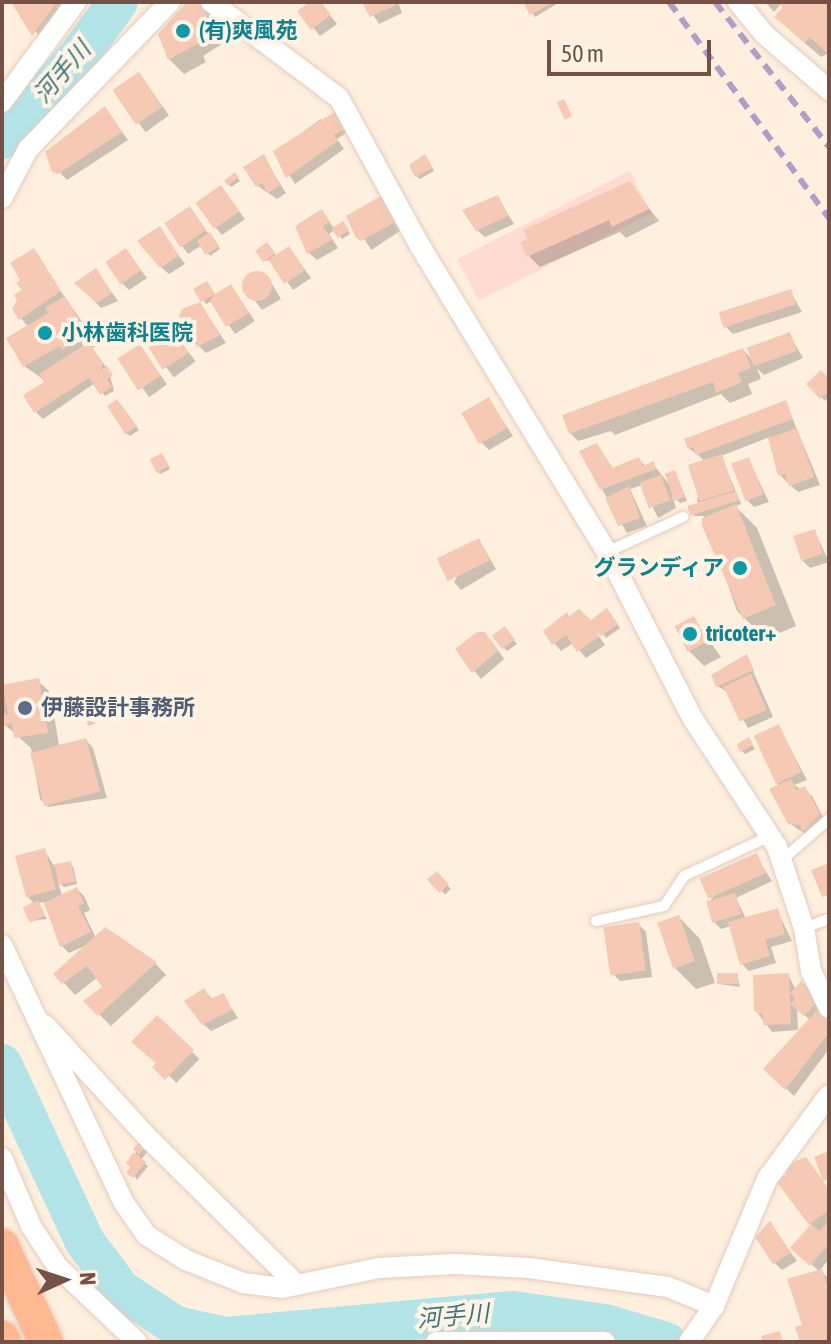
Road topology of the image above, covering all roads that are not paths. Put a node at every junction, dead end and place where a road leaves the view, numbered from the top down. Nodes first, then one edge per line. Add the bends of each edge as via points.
1 (76, 2) edge
2 (170, 2) edge
3 (211, 2) edge
4 (738, 2) edge
5 (829, 90) edge
6 (2, 102) edge
7 (2, 198) edge
8 (683, 517) dead end
9 (607, 552) junction
10 (829, 819) edge
11 (768, 837) junction
12 (782, 860) junction
13 (829, 919) edge
14 (596, 921) dead end
15 (804, 928) junction
16 (2, 945) edge
17 (26, 1004) junction
18 (829, 1008) edge
19 (829, 1095) edge
20 (2, 1158) edge
21 (2, 1246) edge
22 (297, 1285) junction
23 (708, 1313) junction
24 (458, 1341) edge
25 (46, 1342) edge
26 (137, 1342) edge
27 (436, 1342) edge
28 (605, 1342) edge
29 (689, 1342) edge

1 - 6 street
2 - 7 street via 28,149
3 - 9 street via 339,98 420,246
4 - 5 street via 764,34
8 - 9 lane
9 - 11 street via 693,719
10 - 12 lane
11 - 12 street
11 - 14 lane via 684,876 664,906
12 - 15 street
13 - 15 lane
15 - 18 street via 811,971
16 - 17 street
17 - 22 street via 151,1141
17 - 22 street via 106,1170 146,1235 186,1260 243,1283
19 - 23 street via 767,1179
20 - 26 street via 31,1226 57,1266
21 - 25 highway
22 - 23 street via 379,1268 455,1264 605,1275 668,1287
23 - 29 street
24 - 27 street
24 - 28 street

